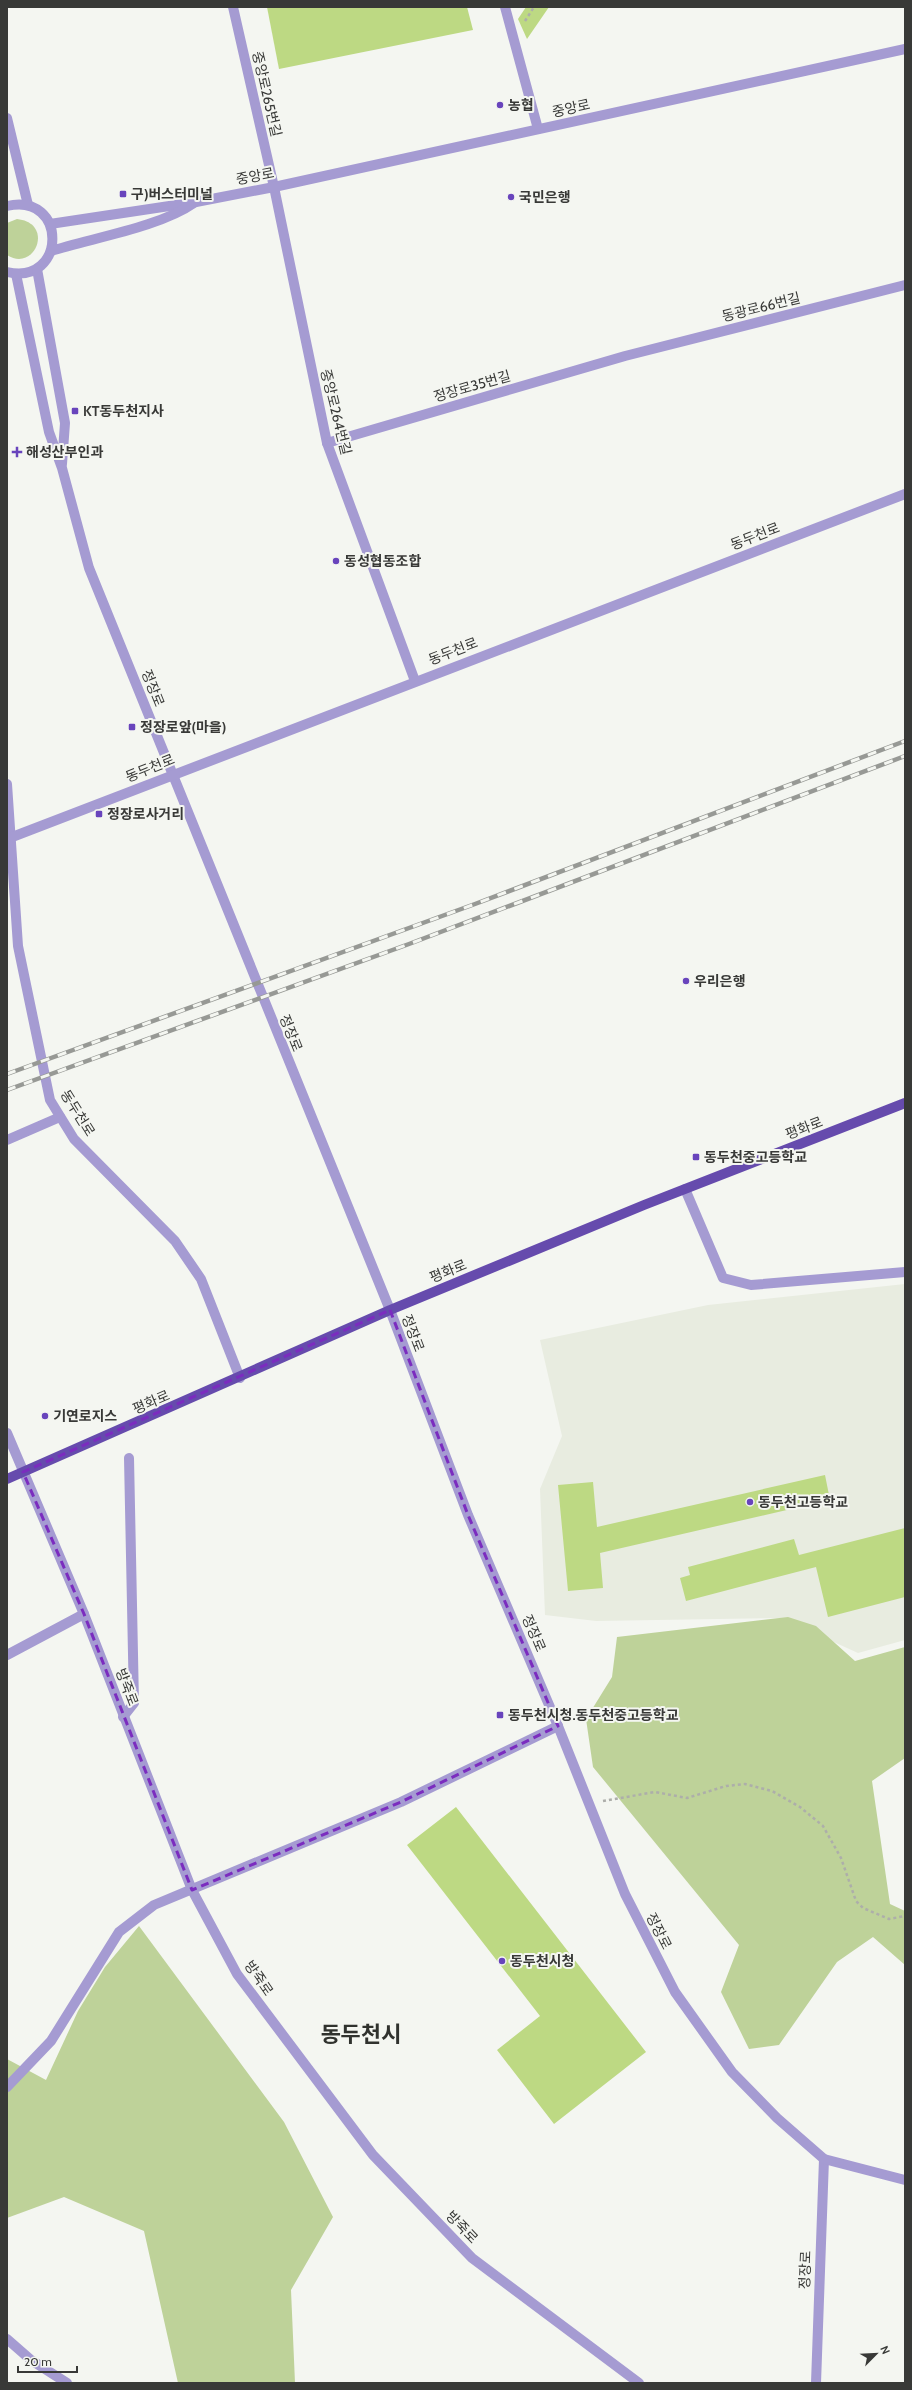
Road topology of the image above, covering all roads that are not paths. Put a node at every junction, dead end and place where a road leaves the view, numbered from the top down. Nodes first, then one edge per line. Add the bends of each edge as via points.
1 (233, 7) edge
2 (506, 7) edge
3 (905, 49) edge
4 (7, 118) edge
5 (538, 129) junction
6 (274, 187) junction
7 (196, 202) junction
8 (28, 205) junction
9 (7, 206) edge
10 (50, 224) junction
11 (51, 251) junction
12 (37, 268) junction
13 (11, 273) edge
14 (905, 285) edge
15 (624, 356) joint
16 (327, 443) junction
17 (62, 468) junction
18 (905, 494) edge
19 (415, 681) junction
20 (172, 775) junction
21 (7, 784) edge
22 (9, 838) edge
23 (905, 1104) edge
24 (60, 1117) junction
25 (7, 1140) edge
26 (685, 1189) junction
27 (905, 1272) edge
28 (390, 1310) junction
29 (240, 1378) junction
30 (7, 1432) edge
31 (129, 1458) dead end
32 (23, 1472) junction
33 (7, 1479) edge
34 (84, 1614) junction
35 (7, 1655) edge
36 (124, 1717) junction
37 (558, 1726) junction
38 (192, 1890) junction
39 (7, 2087) edge
40 (824, 2159) junction
41 (905, 2180) edge
42 (7, 2338) edge
43 (67, 2383) edge
44 (639, 2383) edge
45 (816, 2383) edge

1 - 6 street, 중앙로265번길
2 - 5 street
3 - 5 street, 중앙로
4 - 8 street
5 - 6 street, 중앙로
6 - 7 street, 중앙로
6 - 16 street, 중앙로264번길
7 - 10 street, 중앙로
7 - 11 street via 183,211 134,228
8 - 9 street
8 - 10 street via 39,210
10 - 11 street via 53,240
11 - 12 street
12 - 13 street via 27,273
12 - 17 street via 65,423
13 - 17 street via 49,432
14 - 15 street, 동광로66번길
15 - 16 street, 정장로35번길
16 - 19 street, 중앙로264번길
17 - 20 street, 정장로 via 89,568
18 - 19 street, 동두천로
19 - 20 street, 동두천로
20 - 22 street, 동두천로
20 - 28 street, 정장로
21 - 22 street, 동두천로
22 - 24 street, 동두천로 via 18,946 50,1100
23 - 26 main road, 평화로
24 - 25 street
24 - 29 street, 동두천로 via 74,1139 175,1241 201,1279
26 - 27 street via 723,1278 751,1285
26 - 28 main road, 평화로
28 - 29 main road, 평화로
28 - 37 street, 정장로 via 468,1515
29 - 32 main road, 평화로
30 - 32 street, 방죽로
31 - 36 street via 134,1704
32 - 33 main road, 평화로
32 - 34 street, 방죽로
34 - 35 street
34 - 36 street, 방죽로
36 - 38 street, 방죽로
37 - 38 street via 401,1802
37 - 40 street, 정장로 via 625,1894 675,1992 732,2072 777,2118
38 - 39 street via 154,1905 119,1932 51,2041
38 - 44 street, 방죽로 via 237,1974 373,2155 472,2258
40 - 41 street, 정장로
40 - 45 street, 정장로
42 - 43 street via 32,2360

